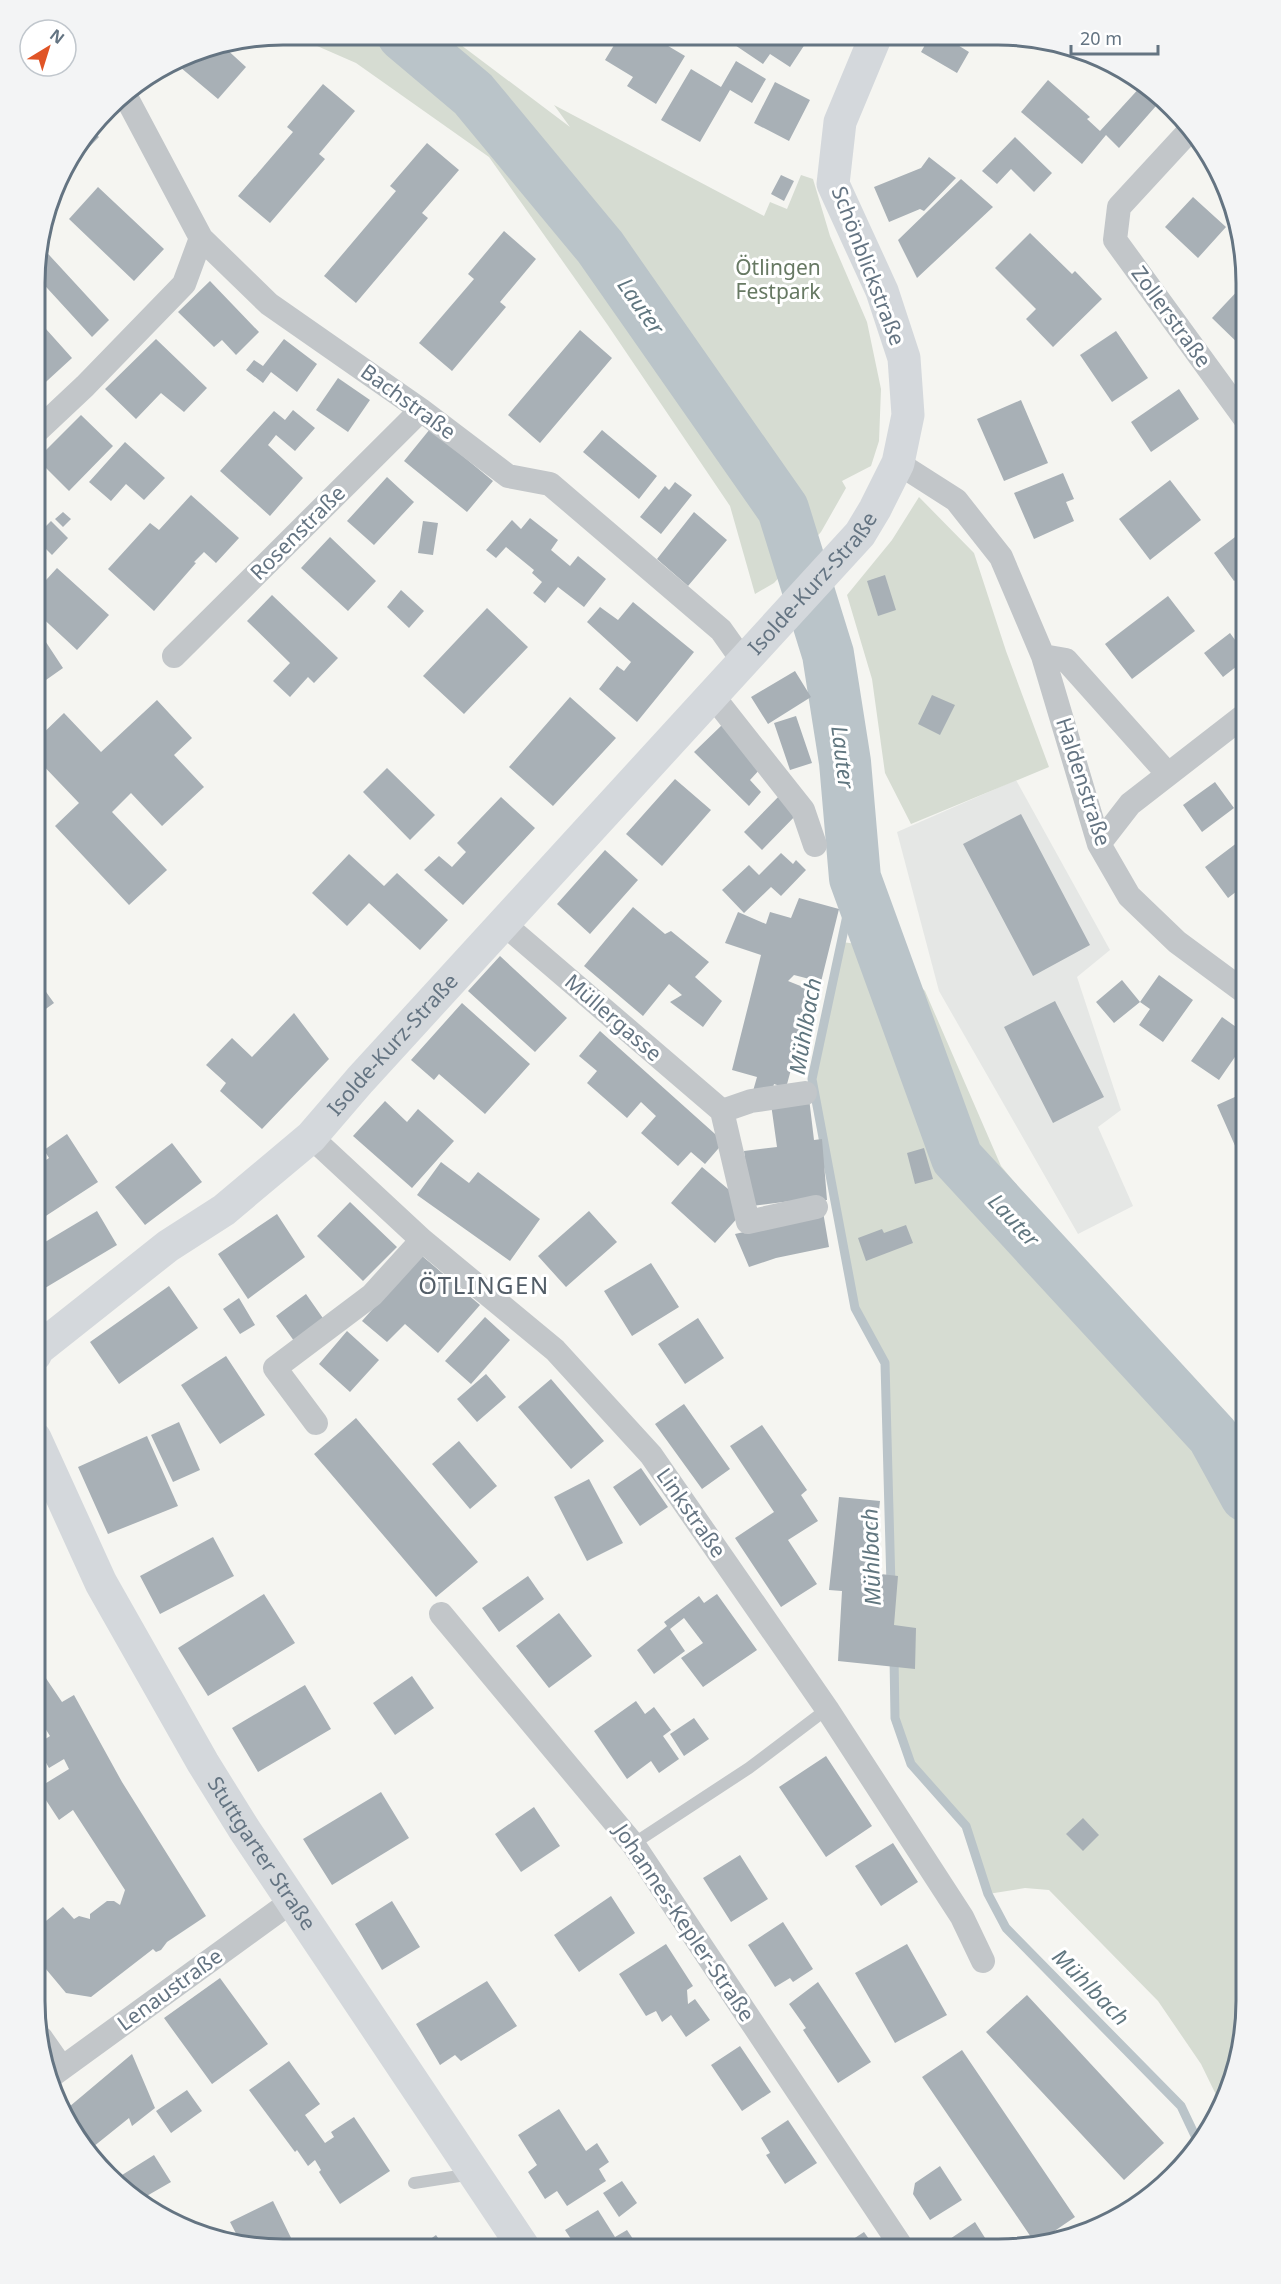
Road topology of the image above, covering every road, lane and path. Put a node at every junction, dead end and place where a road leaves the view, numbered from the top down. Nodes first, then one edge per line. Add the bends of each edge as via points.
1 (871, 45) edge
2 (129, 102) edge
3 (1185, 136) edge
4 (201, 238) junction
5 (1236, 404) edge
6 (421, 410) junction
7 (45, 424) edge
8 (898, 463) junction
9 (174, 656) dead end
10 (1043, 656) junction
11 (743, 661) junction
12 (712, 695) junction
13 (1236, 722) edge
14 (1167, 774) junction
15 (1099, 844) junction
16 (815, 845) dead end
17 (504, 924) junction
18 (1236, 986) edge
19 (805, 1093) dead end
20 (722, 1111) junction
21 (311, 1137) junction
22 (816, 1207) dead end
23 (422, 1240) junction
24 (45, 1343) edge
25 (316, 1423) dead end
26 (45, 1460) edge
27 (441, 1614) dead end
28 (827, 1709) junction
29 (633, 1844) junction
30 (292, 1901) junction
31 (982, 1961) dead end
32 (56, 2071) edge
33 (474, 2173) junction
34 (414, 2183) dead end
35 (518, 2239) edge
36 (896, 2239) edge

1 - 8 street, Schönblickstraße via 840,122 833,184 882,291 903,358 908,415
2 - 4 street, Bachstraße
3 - 5 street, Zollerstraße via 1119,207 1115,240
4 - 6 street, Bachstraße via 269,304
4 - 7 street via 184,284
6 - 9 street, Rosenstraße
6 - 11 street, Bachstraße via 508,476 550,484 721,630
8 - 10 street, Haldenstraße via 956,500 991,542
8 - 11 street, Isolde-Kurz-Straße via 860,534
10 - 14 street, Haldenstraße via 1066,660
10 - 15 street, Haldenstraße
11 - 12 street, Isolde-Kurz-Straße
12 - 16 street via 803,810
12 - 17 street, Isolde-Kurz-Straße
13 - 14 street
14 - 15 street via 1130,804
15 - 18 street, Haldenstraße via 1130,896 1177,942
17 - 20 street, Müllergasse
17 - 21 street, Isolde-Kurz-Straße
19 - 20 street via 751,1101
20 - 22 street via 748,1222
21 - 23 street, Linkstraße
21 - 24 street, Isolde-Kurz-Straße via 224,1210 168,1246
23 - 25 street via 372,1295 275,1368
23 - 28 street, Linkstraße via 555,1350 651,1455
26 - 30 street, Stuttgarter Straße via 101,1583 139,1652 234,1814
27 - 29 street, Johannes-Kepler-Straße
28 - 29 lane via 749,1768
28 - 31 street, Linkstraße via 962,1917
29 - 36 street, Johannes-Kepler-Straße
30 - 32 street, Lenaustraße
30 - 33 street, Stuttgarter Straße
33 - 34 lane
33 - 35 street, Stuttgarter Straße

